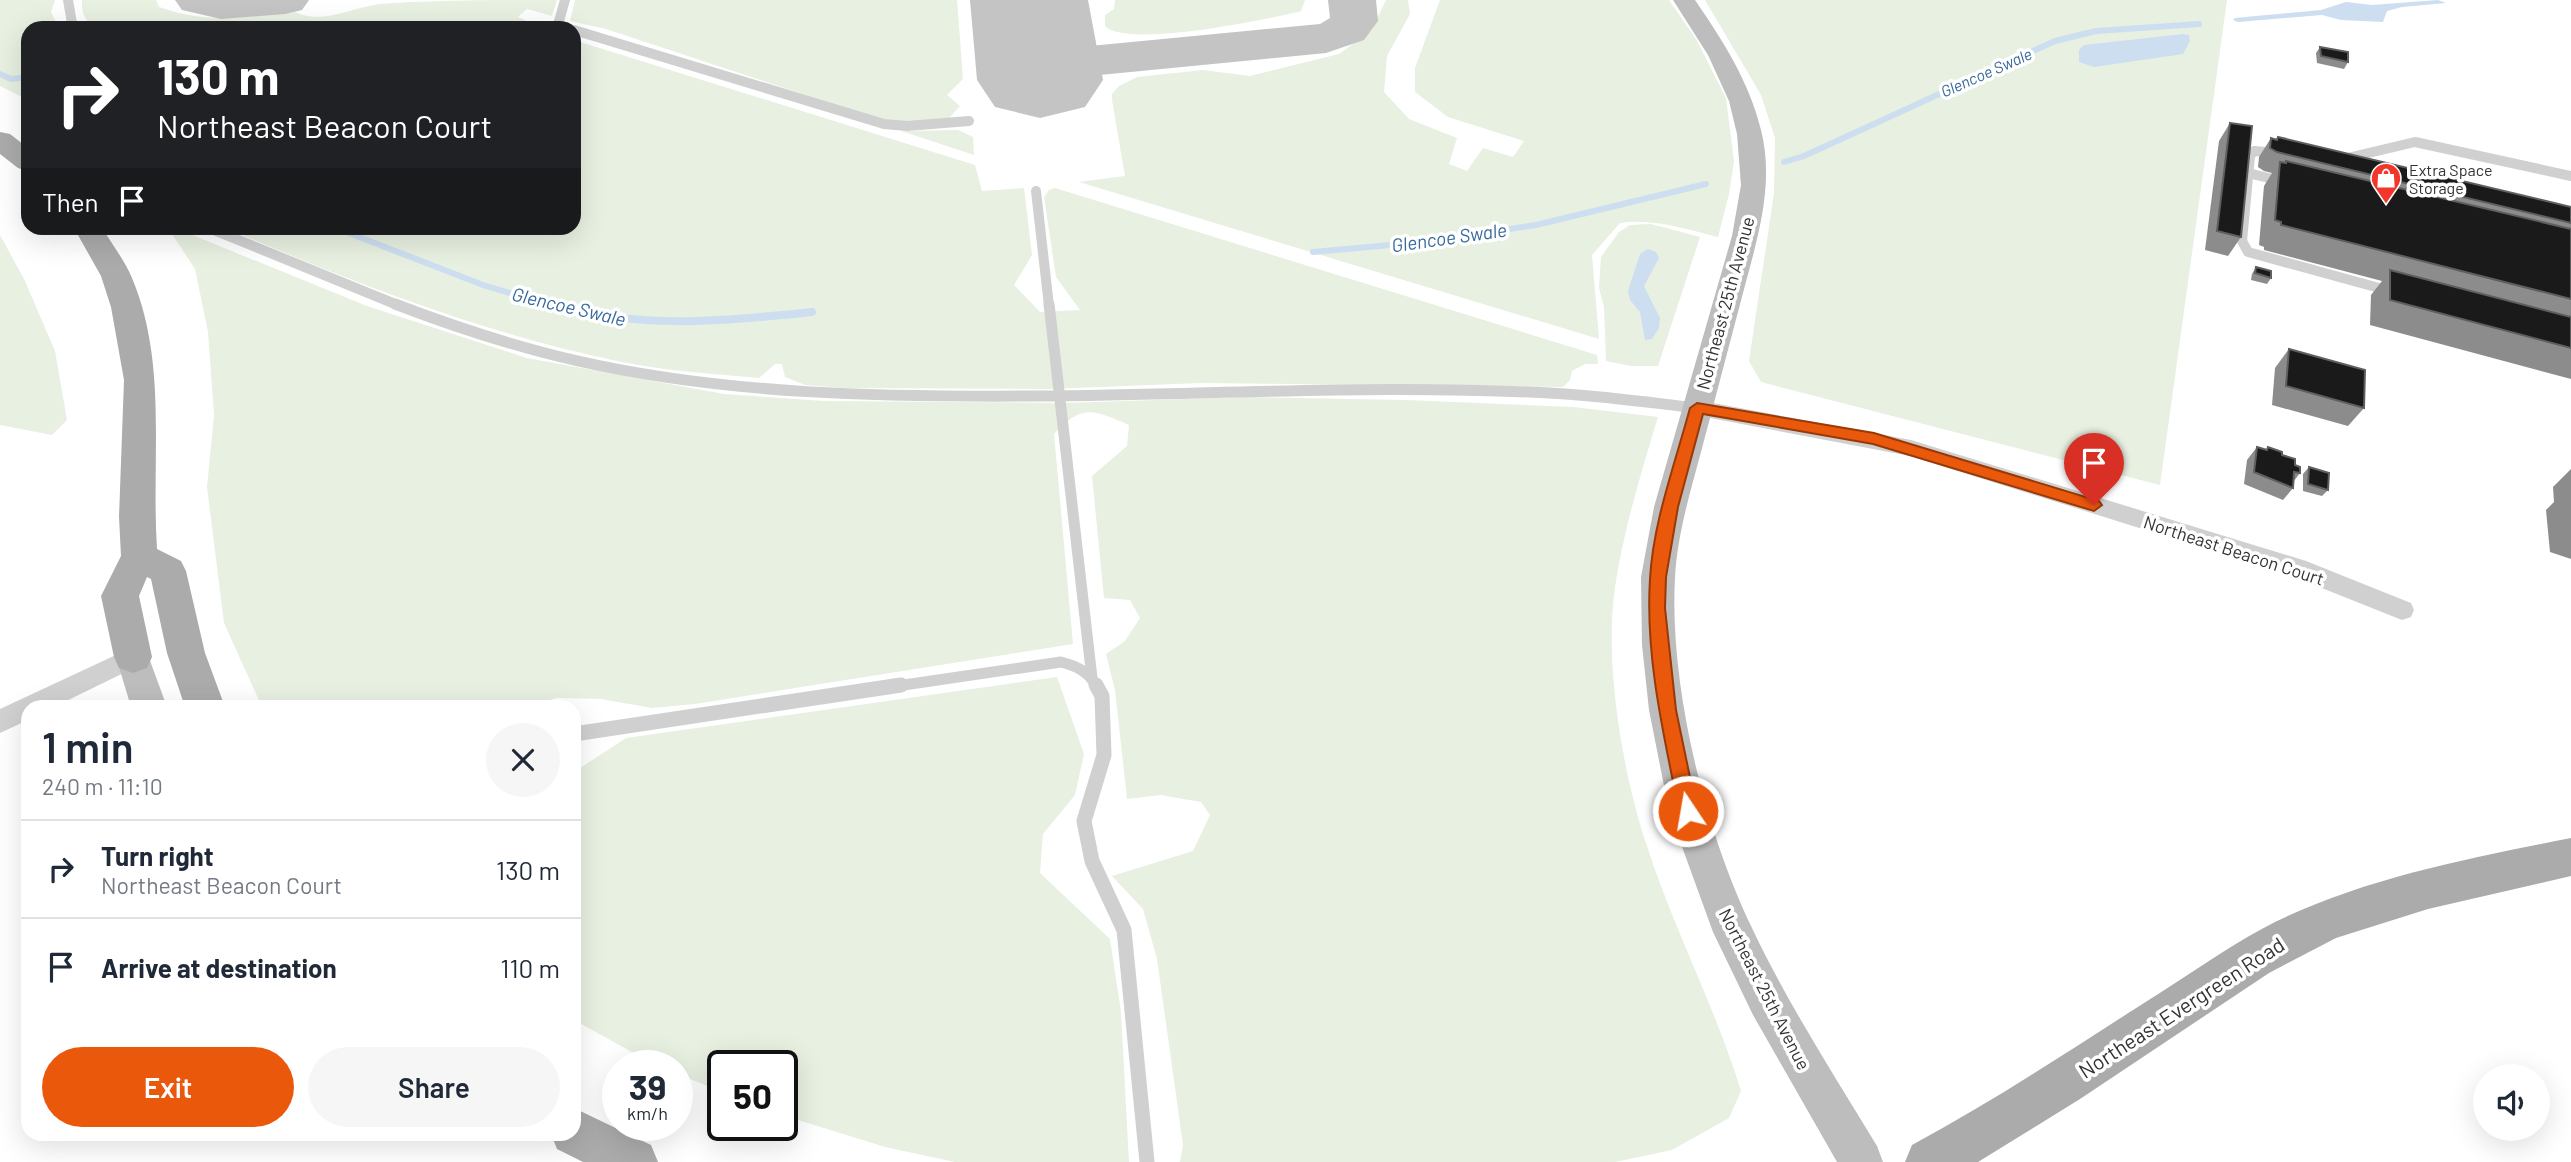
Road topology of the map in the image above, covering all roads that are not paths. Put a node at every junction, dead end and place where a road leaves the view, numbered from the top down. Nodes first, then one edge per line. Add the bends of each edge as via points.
1 (68, 0) edge
2 (565, 0) edge
3 (1684, 0) edge
4 (72, 21) edge
5 (562, 21) edge
6 (581, 32) edge
7 (970, 121) dead end
8 (0, 140) edge
9 (21, 156) edge
10 (2292, 156) edge
11 (2354, 169) edge
12 (2248, 173) junction
13 (2571, 176) edge
14 (2302, 186) edge
15 (1035, 191) dead end
16 (92, 235) edge
17 (226, 235) edge
18 (2400, 293) edge
19 (1060, 397) junction
20 (1697, 408) junction
21 (139, 556) junction
22 (2402, 610) dead end
23 (133, 657) junction
24 (1092, 678) junction
25 (43, 700) edge
26 (147, 700) edge
27 (203, 700) edge
28 (21, 711) edge
29 (0, 722) edge
30 (581, 733) edge
31 (2571, 857) edge
32 (581, 1136) edge
33 (634, 1162) edge
34 (1147, 1162) edge
35 (1861, 1162) edge
36 (1929, 1162) edge

1 - 4 lane
2 - 5 lane
3 - 20 main road, Northeast 25th Avenue via 1720,55 1741,101 1754,170 1745,236
6 - 7 lane via 884,124
8 - 9 main road
10 - 12 lane via 2254,151
11 - 13 lane via 2327,163 2415,142
12 - 14 lane
12 - 18 lane via 2242,241 2248,252
15 - 19 lane
16 - 21 main road via 116,276 135,342 140,380
17 - 19 lane via 479,334 631,372 806,391
19 - 20 lane via 1368,390 1544,393
19 - 24 lane
20 - 22 street, Northeast Beacon Court via 1910,448 2297,568
20 - 35 main road, Northeast 25th Avenue via 1670,507 1657,598 1667,710 1688,811 1733,932 1767,1001
21 - 23 main road via 120,596
21 - 27 main road via 168,571 186,653
23 - 25 street
23 - 26 main road
24 - 30 lane via 1061,662
24 - 34 lane via 1102,696 1104,755 1084,821 1092,861 1124,930
28 - 29 street
31 - 36 main road, Northeast Evergreen Road via 2461,880 2342,916 2291,937
32 - 33 main road

